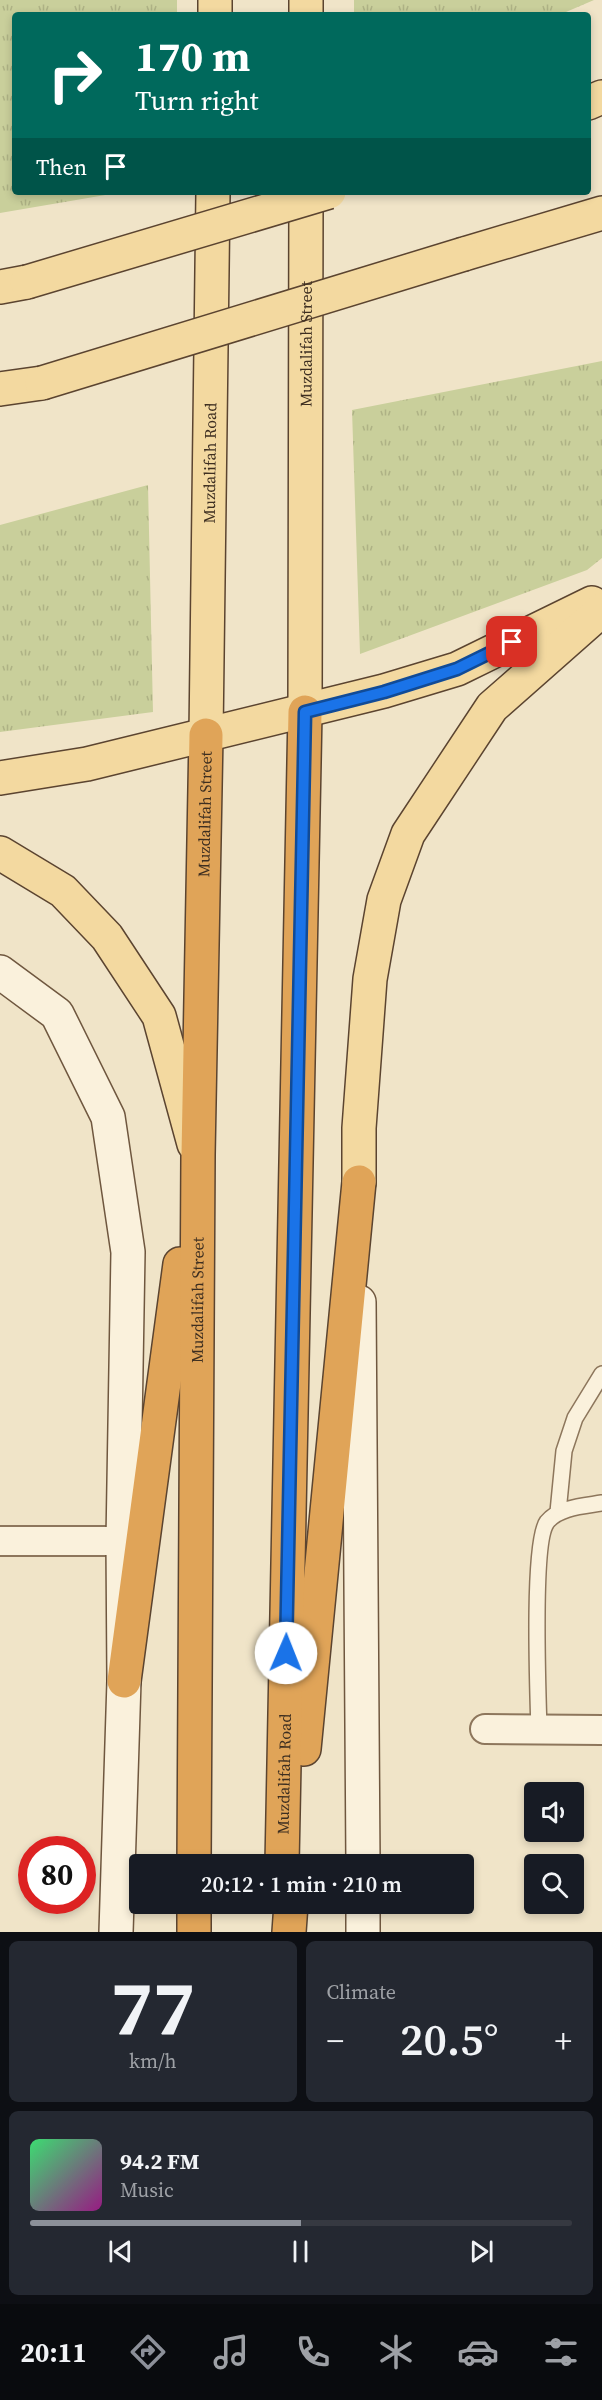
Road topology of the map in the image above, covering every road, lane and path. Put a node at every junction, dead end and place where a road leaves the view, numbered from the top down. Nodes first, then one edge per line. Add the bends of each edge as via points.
1 (213, 195) edge
2 (306, 195) edge
3 (319, 195) edge
4 (602, 213) edge
5 (13, 285) edge
6 (0, 390) edge
7 (602, 598) edge
8 (602, 610) edge
9 (305, 712) junction
10 (206, 735) junction
11 (0, 778) edge
12 (0, 853) edge
13 (0, 972) edge
14 (198, 1155) junction
15 (359, 1182) junction
16 (602, 1374) edge
17 (602, 1503) edge
18 (558, 1512) junction
19 (0, 1541) edge
20 (123, 1541) junction
21 (124, 1681) junction
22 (485, 1729) dead end
23 (538, 1730) junction
24 (602, 1730) edge
25 (194, 1854) edge
26 (282, 1854) edge
27 (295, 1854) edge
28 (363, 1854) edge
29 (194, 1914) edge
30 (282, 1914) edge
31 (290, 1914) edge
32 (363, 1914) edge
33 (116, 1932) edge
34 (194, 1932) edge
35 (281, 1932) edge
36 (289, 1932) edge
37 (363, 1932) edge

1 - 10 main road, Muzdalifah Road
2 - 9 main road, Muzdalifah Street
3 - 5 main road, bridge
4 - 6 main road, bridge via 42,382
7 - 9 main road via 457,669
8 - 15 main road via 492,707 408,834 384,900 370,979
9 - 10 main road
9 - 26 highway, Muzdalifah Road
10 - 11 main road via 87,764
10 - 14 highway, Muzdalifah Street
12 - 14 main road via 63,891 107,937 159,1016
13 - 20 street via 57,1014 108,1117 128,1251
14 - 21 highway
14 - 25 highway, Muzdalifah Street
15 - 27 highway
15 - 28 street
16 - 18 lane via 576,1418 564,1450
17 - 18 lane
18 - 23 lane via 545,1524 538,1553
19 - 20 street
20 - 21 street
21 - 33 street
22 - 23 street
23 - 24 street
29 - 34 highway
30 - 35 highway
31 - 36 highway
32 - 37 street

